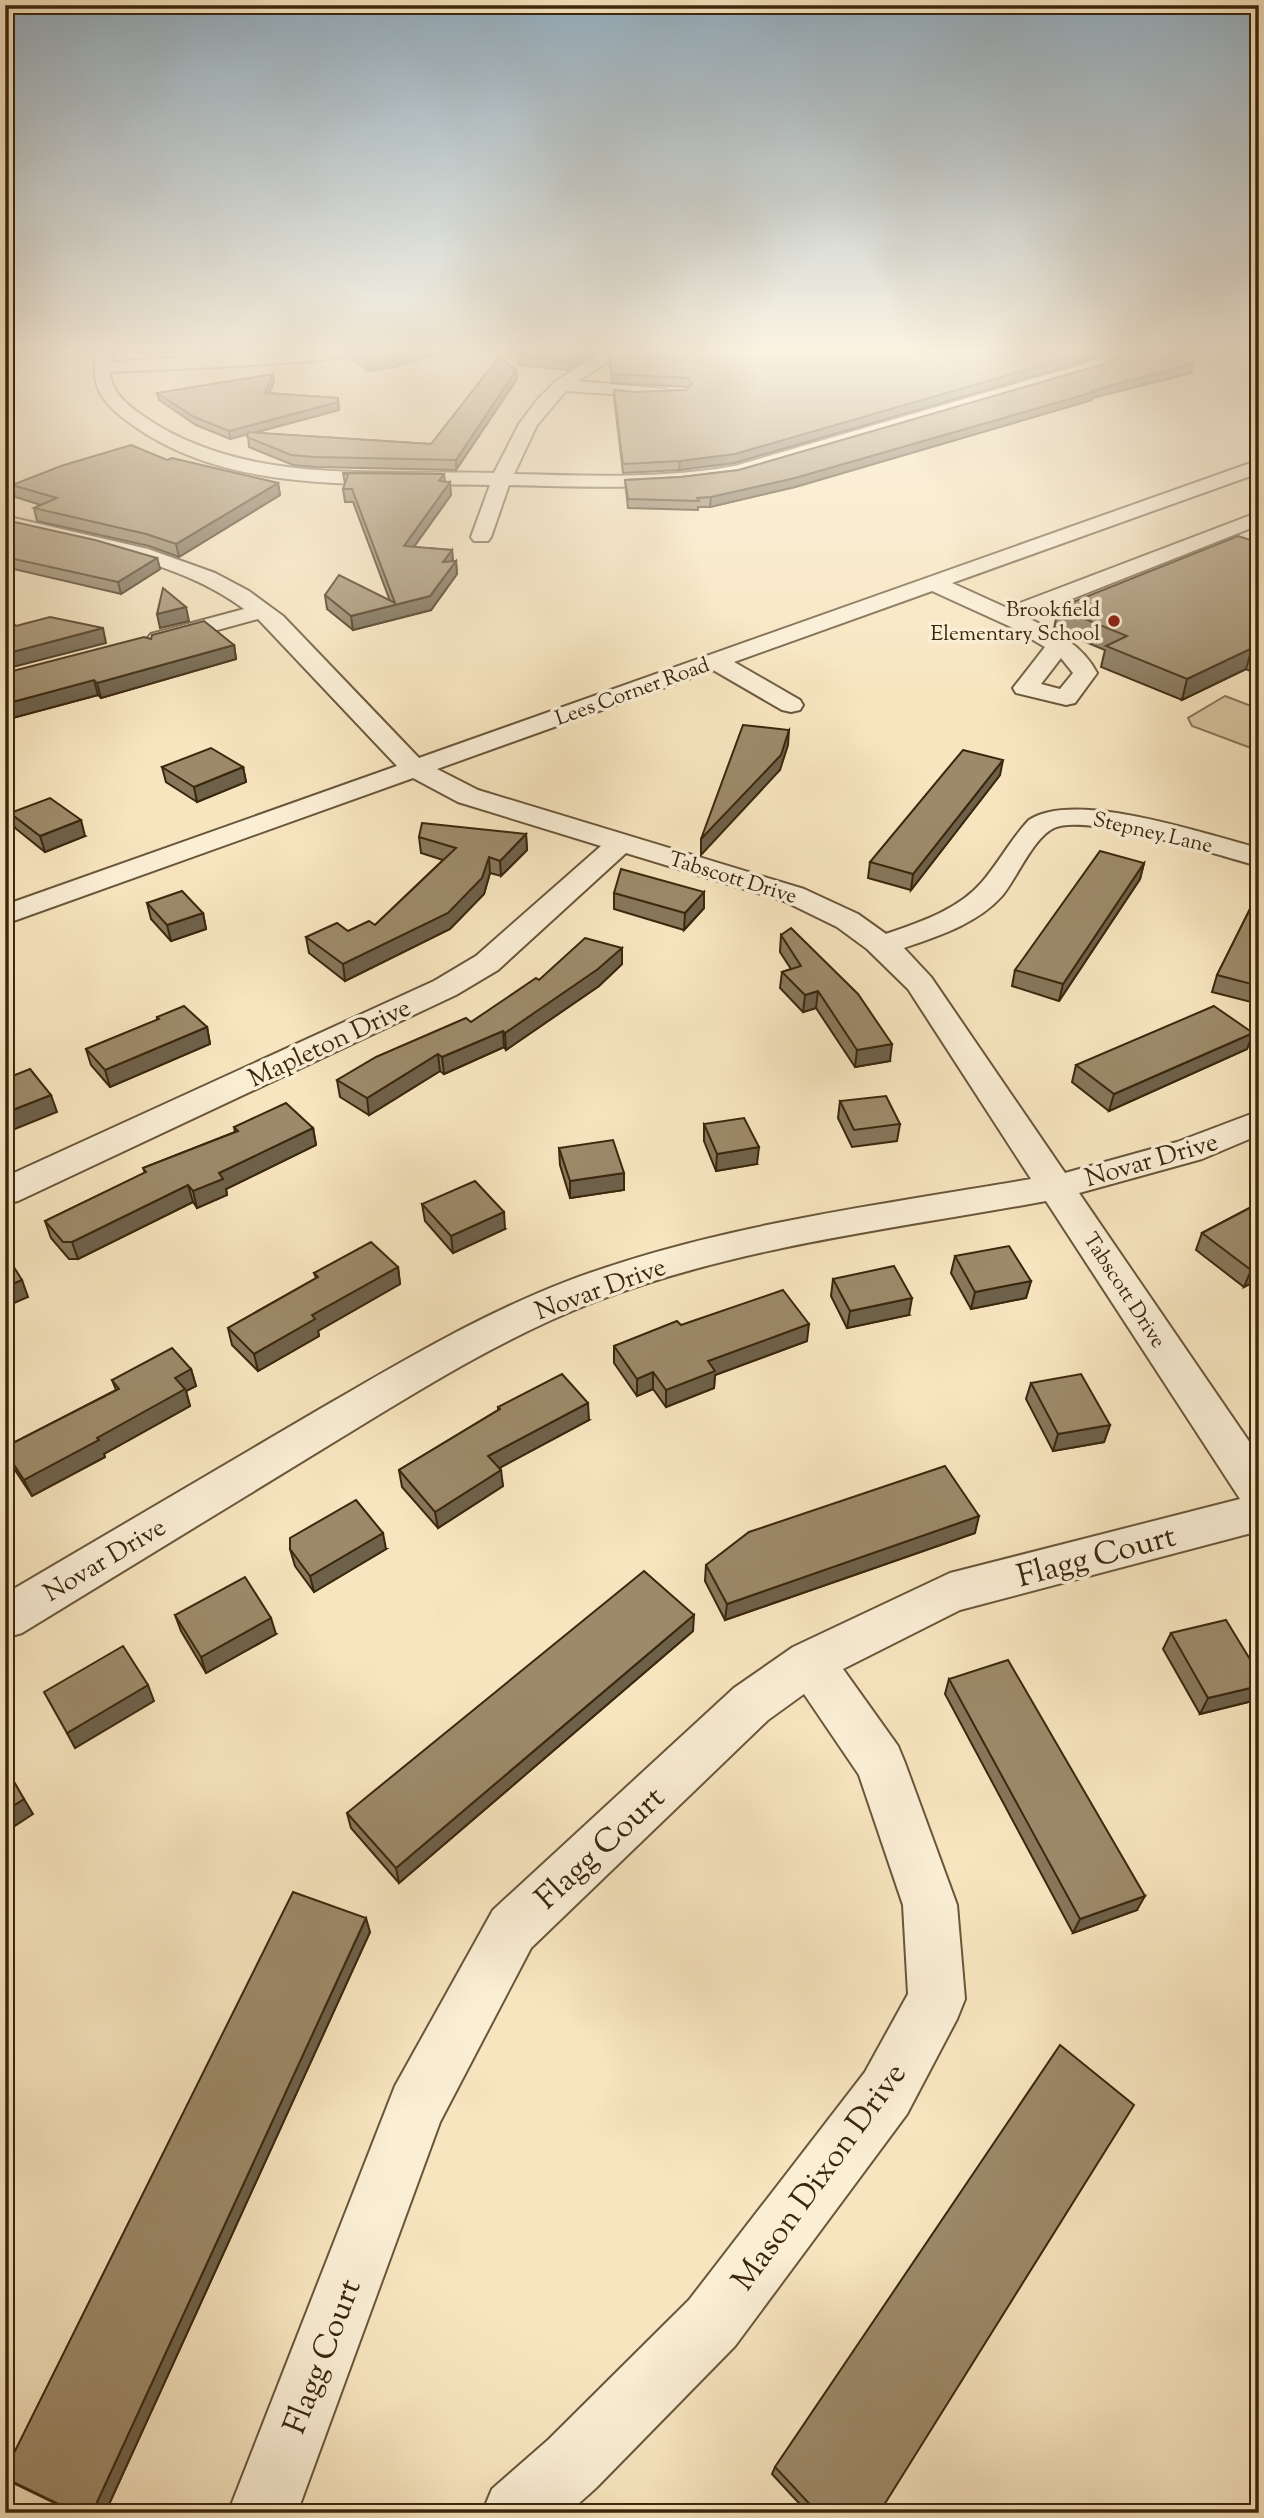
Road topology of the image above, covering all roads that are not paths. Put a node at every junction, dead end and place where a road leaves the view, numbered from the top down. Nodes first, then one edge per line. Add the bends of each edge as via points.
1 (245, 465) edge
2 (507, 465) edge
3 (753, 465) edge
4 (1259, 466) edge
5 (502, 479) junction
6 (1158, 502) junction
7 (1184, 511) dead end
8 (1259, 518) edge
9 (1204, 519) dead end
10 (5, 522) edge
11 (1233, 529) junction
12 (481, 537) dead end
13 (1259, 538) edge
14 (933, 583) junction
15 (263, 611) junction
16 (1005, 617) junction
17 (135, 645) edge
18 (1059, 645) dead end
19 (715, 661) junction
20 (791, 705) dead end
21 (414, 768) junction
22 (621, 843) junction
23 (1259, 857) edge
24 (5, 915) edge
25 (884, 945) junction
26 (1259, 1122) edge
27 (1057, 1187) junction
28 (5, 1192) edge
29 (1259, 1492) edge
30 (1259, 1513) edge
31 (5, 1618) edge
32 (810, 1662) junction
33 (262, 2513) edge
34 (516, 2513) edge

1 - 5 street via 314,473
2 - 5 street
3 - 5 street via 713,476 648,482
4 - 6 street, Lees Corner Road
5 - 12 street
6 - 7 street
6 - 14 street, Lees Corner Road
8 - 11 street
9 - 11 street
10 - 15 street, Tabscott Drive via 178,567
11 - 13 street
11 - 16 street
14 - 16 street
14 - 19 street, Lees Corner Road
15 - 17 street
15 - 21 street, Tabscott Drive
16 - 18 street
19 - 20 street
19 - 21 street, Lees Corner Road
21 - 22 street, Tabscott Drive via 468,796
21 - 24 street, Lees Corner Road
22 - 25 street, Tabscott Drive via 794,895 834,912
22 - 28 street, Mapleton Drive via 487,963 445,988
23 - 25 street, Stepney Lane via 1099,817 1056,818 1039,825 991,890 972,907
25 - 27 street, Tabscott Drive via 920,984
26 - 27 street, Novar Drive via 1189,1152
27 - 29 street, Tabscott Drive
27 - 31 street, Novar Drive via 740,1243 580,1292 512,1321 423,1368
30 - 32 street, Flagg Court via 950,1593
32 - 33 street, Flagg Court via 751,1704 512,1928 416,2107
32 - 34 street, Mason Dixon Drive via 880,1763 930,1905 937,1998 886,2093 712,2323 572,2464

